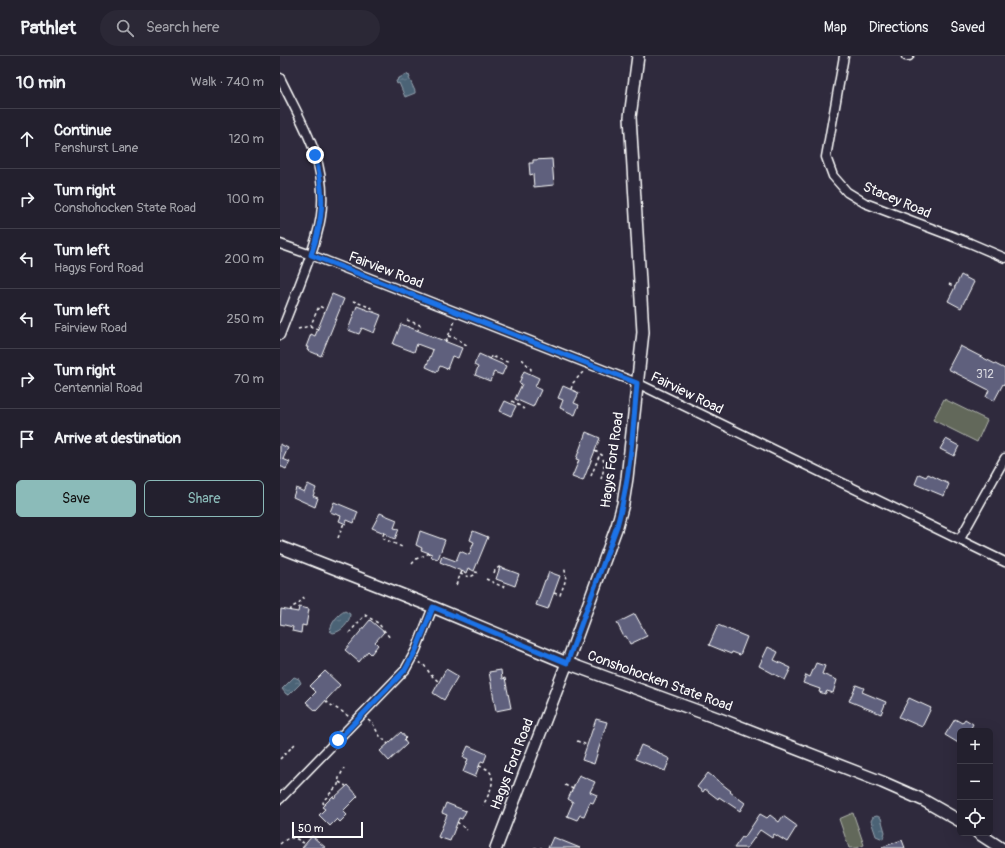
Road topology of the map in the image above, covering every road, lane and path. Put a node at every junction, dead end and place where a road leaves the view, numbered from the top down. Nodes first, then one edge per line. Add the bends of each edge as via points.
1 (638, 56) edge
2 (844, 56) edge
3 (280, 78) edge
4 (280, 244) edge
5 (311, 255) junction
6 (1005, 258) edge
7 (949, 284) dead end
8 (955, 287) dead end
9 (353, 301) dead end
10 (326, 309) dead end
11 (374, 312) dead end
12 (458, 312) junction
13 (407, 320) dead end
14 (310, 327) junction
15 (298, 329) dead end
16 (318, 329) dead end
17 (418, 330) dead end
18 (280, 334) edge
19 (448, 336) junction
20 (446, 341) dead end
21 (468, 346) dead end
22 (490, 359) dead end
23 (522, 359) dead end
24 (510, 363) dead end
25 (588, 363) junction
26 (530, 374) dead end
27 (637, 383) junction
28 (571, 389) dead end
29 (512, 401) dead end
30 (524, 409) dead end
31 (595, 451) dead end
32 (600, 454) junction
33 (1005, 458) edge
34 (591, 476) dead end
35 (601, 479) dead end
36 (344, 523) dead end
37 (384, 533) dead end
38 (338, 538) dead end
39 (960, 540) junction
40 (280, 547) edge
41 (402, 547) dead end
42 (430, 553) dead end
43 (1005, 562) edge
44 (412, 564) dead end
45 (564, 567) dead end
46 (507, 569) dead end
47 (462, 571) dead end
48 (480, 573) dead end
49 (494, 573) dead end
50 (460, 574) junction
51 (486, 579) dead end
52 (506, 583) dead end
53 (456, 585) dead end
54 (554, 593) dead end
55 (304, 597) dead end
56 (433, 607) junction
57 (290, 611) dead end
58 (349, 633) dead end
59 (391, 639) dead end
60 (413, 658) junction
61 (567, 663) junction
62 (439, 682) dead end
63 (326, 701) dead end
64 (362, 715) junction
65 (355, 722) junction
66 (577, 741) dead end
67 (297, 742) dead end
68 (388, 744) dead end
69 (587, 745) dead end
70 (280, 759) edge
71 (480, 766) dead end
72 (344, 768) dead end
73 (339, 782) junction
74 (565, 785) dead end
75 (346, 786) dead end
76 (573, 789) dead end
77 (280, 799) edge
78 (324, 804) dead end
79 (483, 805) dead end
80 (957, 819) edge
81 (457, 822) dead end
82 (467, 830) dead end
83 (983, 836) edge
84 (280, 844) edge
85 (305, 844) dead end
86 (496, 848) edge
87 (534, 848) edge
88 (542, 848) edge
89 (1001, 848) edge

1 - 27 street, Hagys Ford Road via 630,117 643,332
2 - 6 street, Stacey Road via 826,157 833,176 847,192 865,203
3 - 5 street via 310,140 319,171 323,203 318,234
4 - 5 street, Fairview Road
5 - 12 street, Fairview Road
5 - 18 street
7 - 8 path
9 - 11 path via 372,308
10 - 14 path via 319,306
12 - 19 path
12 - 25 street, Fairview Road
13 - 17 path via 420,325
14 - 15 path
14 - 16 path
19 - 20 path
19 - 21 path
22 - 24 path via 491,356
23 - 26 path via 531,369
25 - 27 street, Fairview Road
25 - 28 path
27 - 39 street, Fairview Road
27 - 61 street, Hagys Ford Road via 623,504
29 - 30 path
31 - 32 path
32 - 34 path
32 - 35 path via 604,462
33 - 39 street
36 - 38 path
37 - 41 path via 382,538
39 - 43 street, Fairview Road
40 - 56 street, Conshohocken State Road
42 - 44 path via 416,559
45 - 54 path via 566,575 562,590 560,595
46 - 49 path via 499,567
47 - 50 path
48 - 50 path via 475,572 470,577
50 - 53 path
51 - 52 path via 503,587
55 - 57 path
56 - 60 street
56 - 61 street, Conshohocken State Road
58 - 59 path via 366,614 378,623
60 - 62 path via 424,665
60 - 64 street via 398,679
61 - 80 street, Conshohocken State Road via 882,782 923,800
61 - 86 street, Hagys Ford Road
63 - 65 path
64 - 65 street
64 - 68 path via 373,724
65 - 77 street
66 - 69 path
67 - 70 path
71 - 79 path via 492,776 492,785
72 - 73 path
73 - 75 path
73 - 78 path via 324,800
74 - 76 path
81 - 82 path
83 - 89 street
84 - 85 path via 289,838 295,838
87 - 88 path

